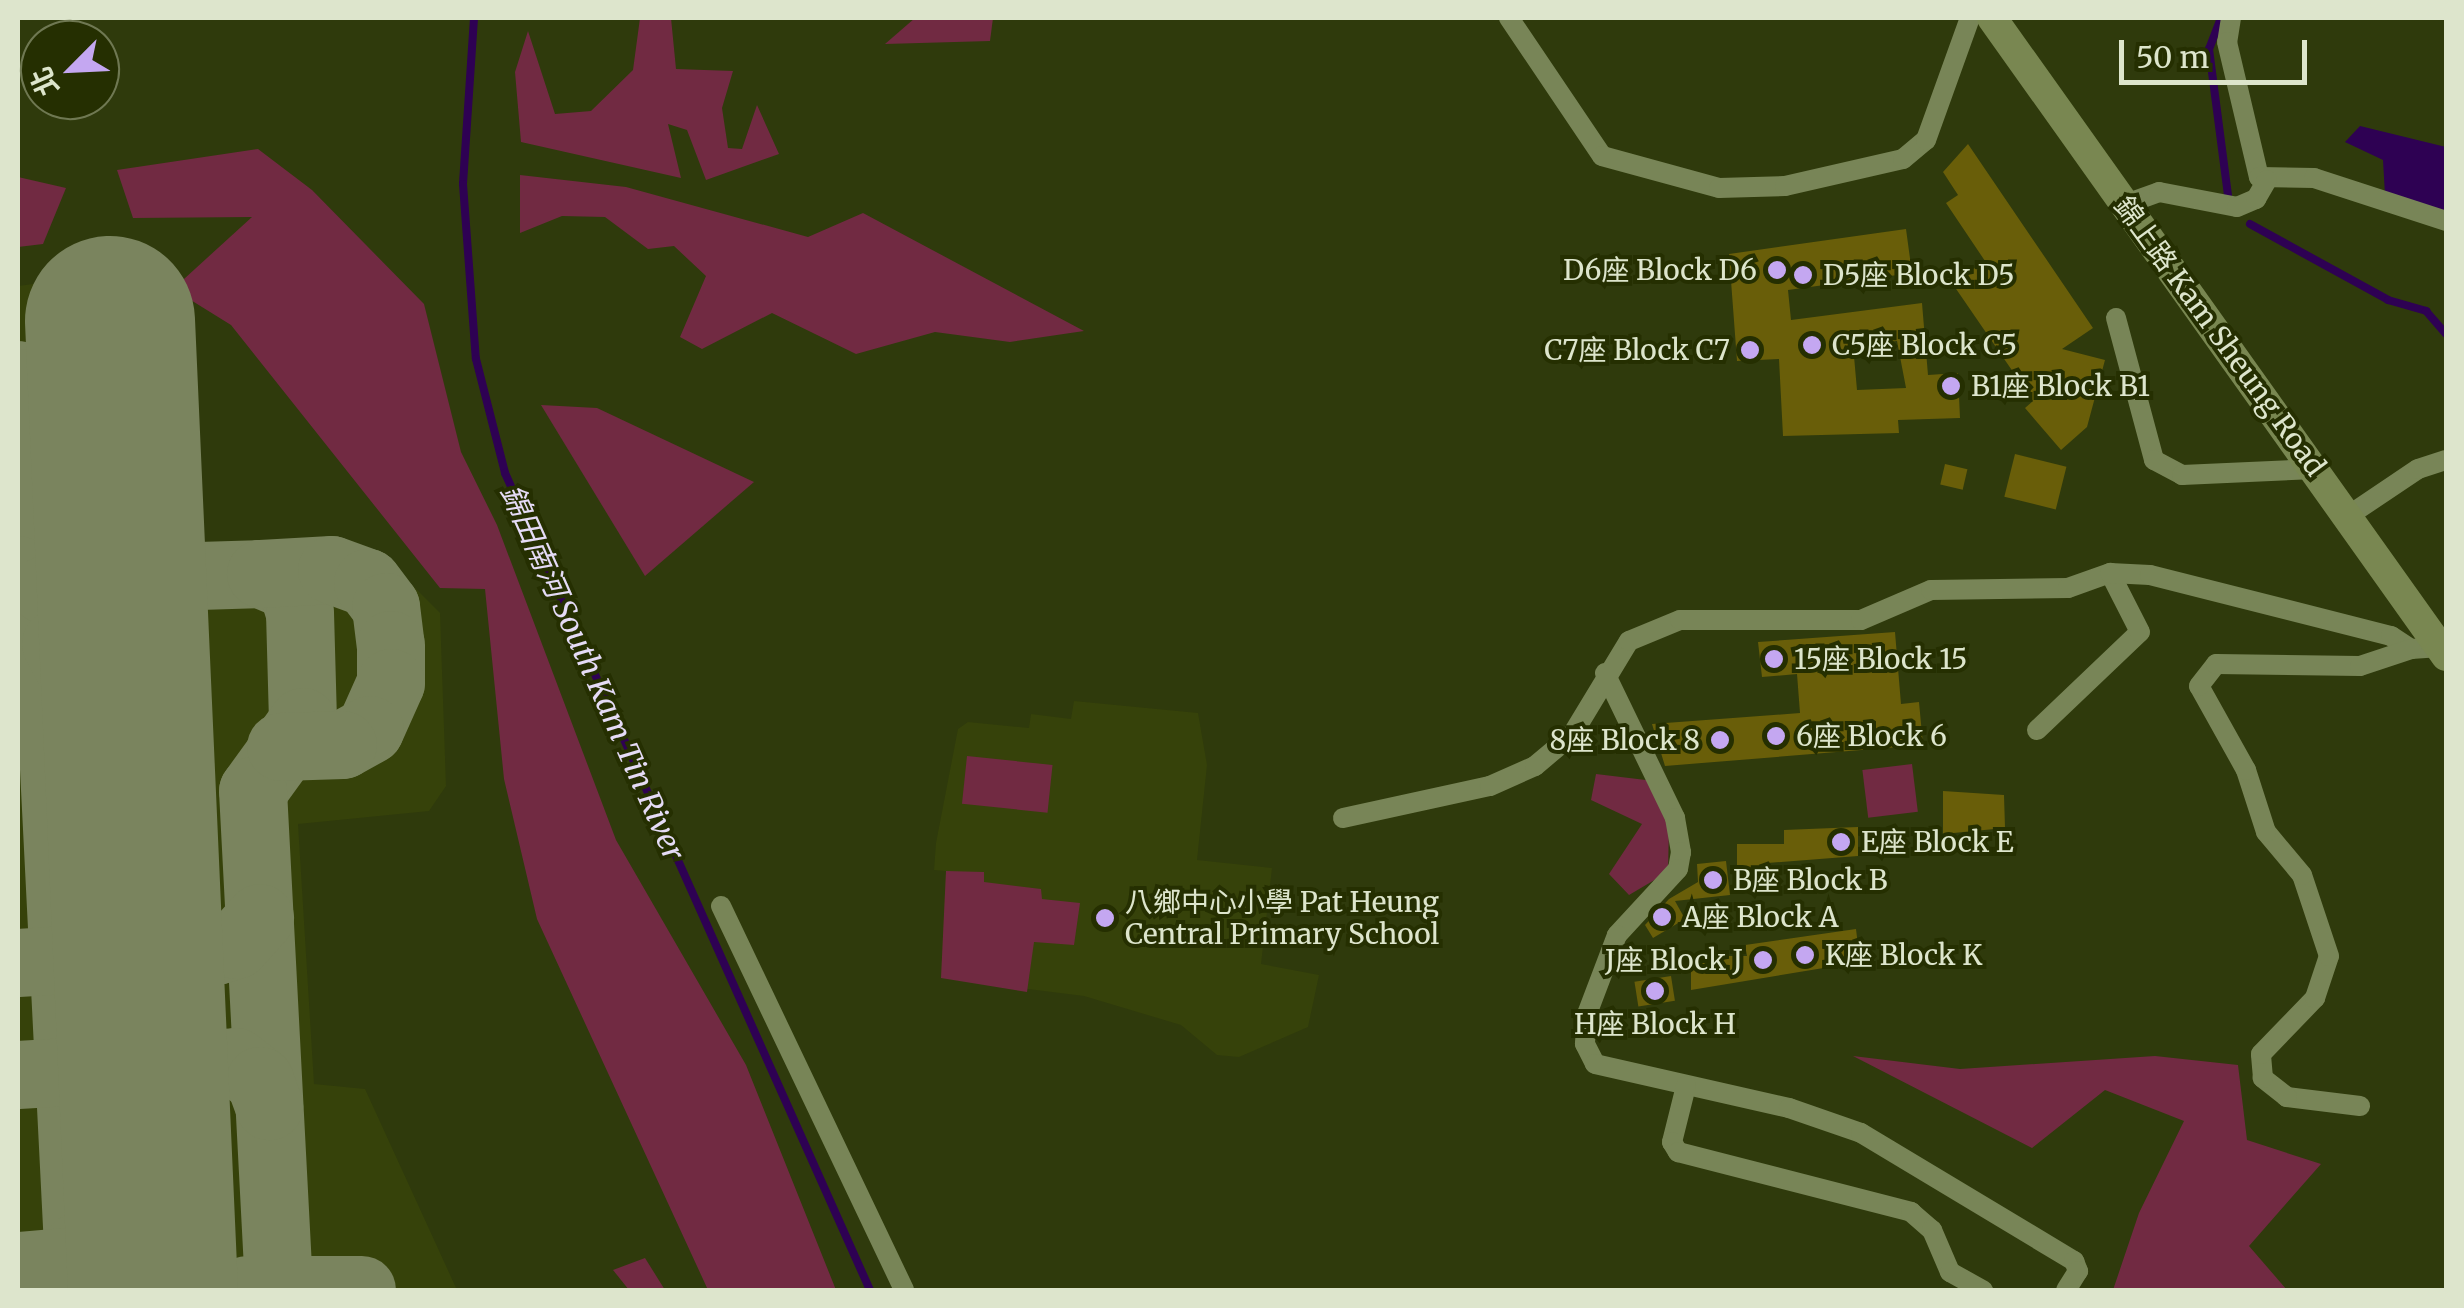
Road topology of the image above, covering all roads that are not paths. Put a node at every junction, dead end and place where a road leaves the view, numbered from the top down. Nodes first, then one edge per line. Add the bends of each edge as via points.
1 (1509, 18) edge
2 (1970, 18) edge
3 (1992, 18) edge
4 (2231, 18) edge
5 (2267, 180) junction
6 (2126, 204) junction
7 (2446, 221) edge
8 (2116, 318) dead end
9 (2446, 460) edge
10 (2315, 469) junction
11 (2348, 516) junction
12 (2110, 573) junction
13 (2433, 651) edge
14 (1605, 674) junction
15 (2037, 730) dead end
16 (1343, 818) dead end
17 (721, 906) dead end
18 (1686, 1086) junction
19 (2360, 1106) dead end
20 (904, 1290) edge
21 (1983, 1290) edge
22 (2066, 1290) edge

1 - 2 street via 1602,156 1719,188 1786,186 1903,159 1926,140
3 - 6 main road, 錦上路 Kam Sheung Road
4 - 5 street via 2227,42 2252,163
5 - 6 street via 2256,199 2237,207 2159,192
5 - 7 street via 2314,178
6 - 10 main road, 錦上路 Kam Sheung Road
8 - 10 street via 2154,460 2182,475
9 - 11 street via 2418,470
10 - 11 main road, 錦上路 Kam Sheung Road
11 - 13 main road, 錦上路 Kam Sheung Road
12 - 13 street via 2206,589
12 - 14 street via 2068,588 1931,590 1861,620 1652,625
12 - 15 street via 2140,632
13 - 19 street via 2360,666 2216,664 2199,686 2246,770 2266,832 2302,874 2329,956 2315,998 2262,1054 2263,1078 2287,1097
14 - 16 street via 1572,735 1517,776
14 - 18 street via 1675,818 1682,852 1678,869 1617,935 1587,1014 1585,1044 1610,1074
17 - 20 street
18 - 21 street via 1672,1142 1678,1152 1911,1212 1932,1230 1950,1272
18 - 22 street via 1862,1133 2074,1261 2078,1271

